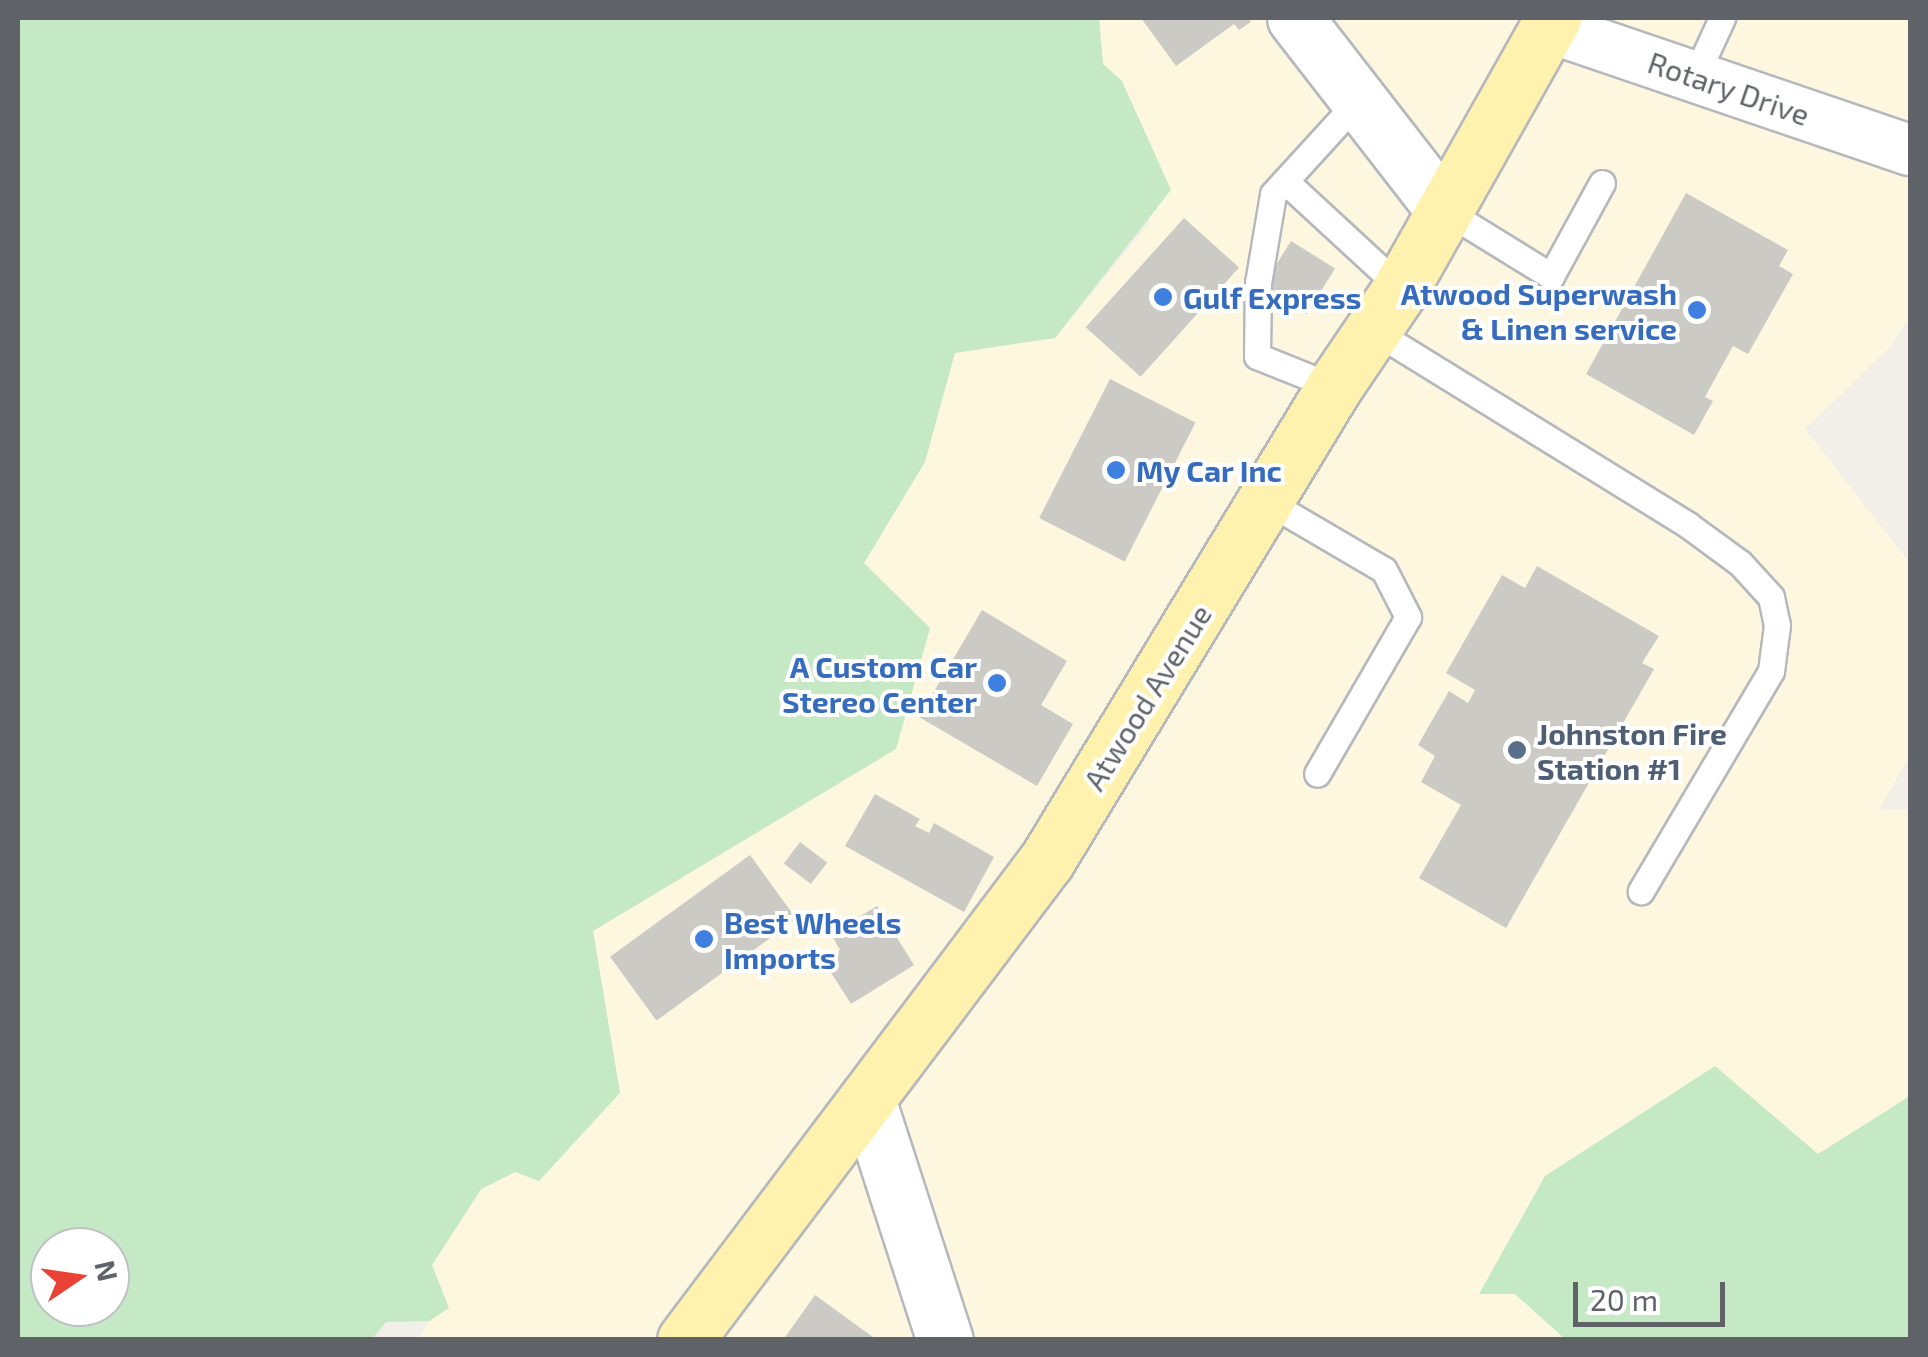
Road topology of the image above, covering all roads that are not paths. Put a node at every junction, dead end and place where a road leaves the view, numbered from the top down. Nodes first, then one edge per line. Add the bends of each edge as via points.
1 (1295, 18) edge
2 (1722, 18) edge
3 (1551, 22) edge
4 (1695, 77) junction
5 (1356, 103) junction
6 (1910, 150) edge
7 (1284, 181) junction
8 (1602, 183) dead end
9 (1444, 210) junction
10 (1387, 309) junction
11 (1334, 387) junction
12 (1268, 502) junction
13 (1317, 774) dead end
14 (1641, 890) dead end
15 (868, 1099) junction
16 (684, 1340) edge
17 (945, 1340) edge

1 - 5 street
2 - 4 lane
3 - 4 street, Rotary Drive
3 - 9 main road, Atwood Avenue
4 - 6 street, Rotary Drive
5 - 7 lane
5 - 9 street
7 - 10 lane
7 - 11 lane via 1273,194 1258,283 1257,356
8 - 9 lane via 1551,276
9 - 10 main road, Atwood Avenue
10 - 11 main road, Atwood Avenue
10 - 14 lane via 1740,563 1771,597 1777,625 1770,671
11 - 12 main road, Atwood Avenue
12 - 13 lane via 1384,570 1408,617
12 - 15 main road, Atwood Avenue via 1047,860
15 - 16 main road, Atwood Avenue
15 - 17 street

